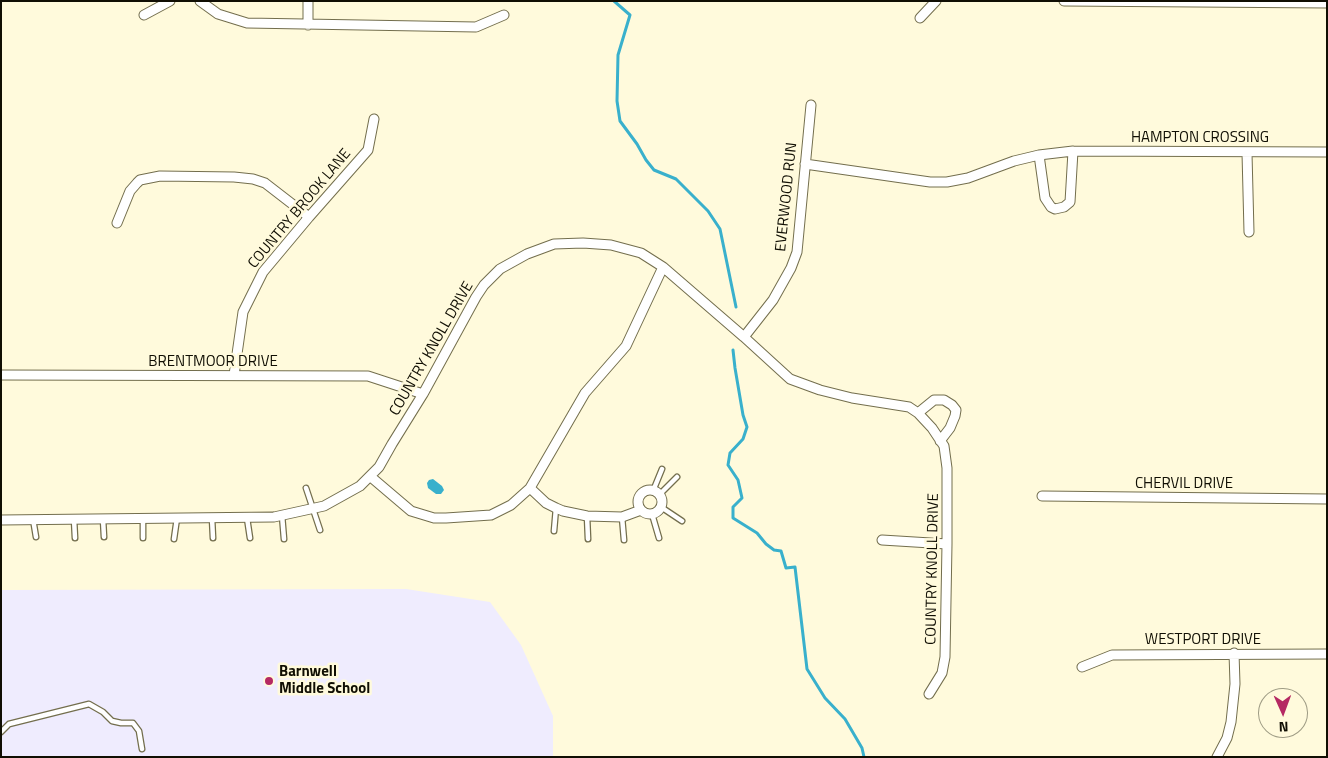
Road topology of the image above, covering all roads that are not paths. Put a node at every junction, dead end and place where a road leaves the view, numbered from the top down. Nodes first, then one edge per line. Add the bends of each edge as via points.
1 (170, 1) edge
2 (200, 1) edge
3 (308, 1) edge
4 (936, 1) edge
5 (1064, 1) edge
6 (1086, 2) edge
7 (1294, 2) edge
8 (1327, 3) edge
9 (144, 15) dead end
10 (504, 15) dead end
11 (920, 18) dead end
12 (308, 25) junction
13 (811, 105) dead end
14 (374, 119) dead end
15 (1073, 151) junction
16 (1327, 152) edge
17 (1247, 153) junction
18 (1039, 155) junction
19 (805, 164) junction
20 (309, 217) junction
21 (117, 223) dead end
22 (1249, 232) dead end
23 (663, 267) junction
24 (744, 336) junction
25 (1, 375) edge
26 (234, 376) junction
27 (423, 394) junction
28 (918, 413) junction
29 (940, 441) junction
30 (662, 469) dead end
31 (371, 477) junction
32 (677, 478) dead end
33 (306, 488) dead end
34 (530, 488) junction
35 (656, 493) junction
36 (1042, 496) dead end
37 (1327, 499) edge
38 (661, 507) junction
39 (312, 508) junction
40 (556, 508) junction
41 (641, 510) junction
42 (652, 514) junction
43 (282, 516) junction
44 (587, 516) junction
45 (622, 517) junction
46 (143, 518) junction
47 (177, 518) junction
48 (212, 518) junction
49 (247, 518) junction
50 (33, 519) junction
51 (74, 519) junction
52 (104, 519) junction
53 (1, 520) edge
54 (682, 521) dead end
55 (320, 530) dead end
56 (554, 531) dead end
57 (36, 537) dead end
58 (104, 537) dead end
59 (75, 538) dead end
60 (143, 538) dead end
61 (213, 538) dead end
62 (250, 538) dead end
63 (659, 538) dead end
64 (174, 539) dead end
65 (284, 539) dead end
66 (588, 539) dead end
67 (624, 540) dead end
68 (882, 540) dead end
69 (947, 544) junction
70 (1234, 653) junction
71 (1327, 654) edge
72 (1082, 666) dead end
73 (928, 694) dead end
74 (1, 732) edge
75 (142, 749) dead end
76 (1217, 757) edge

1 - 9 street
2 - 12 street via 218,14 247,23
3 - 12 street
4 - 11 street
5 - 6 street
6 - 7 street
7 - 8 street
10 - 12 street via 476,27
13 - 19 street, EVERWOOD RUN
14 - 20 street, COUNTRY BROOK LANE via 368,150
15 - 17 street, HAMPTON CROSSING
15 - 18 street, HAMPTON CROSSING
15 - 18 street via 1070,202 1056,209 1045,198
16 - 17 street, HAMPTON CROSSING
17 - 22 street
18 - 19 street, HAMPTON CROSSING via 947,182
19 - 24 street, EVERWOOD RUN via 797,252 773,300
20 - 21 street via 265,183 253,179 160,176 137,183
20 - 26 street, COUNTRY BROOK LANE via 263,272 243,312
23 - 24 street, COUNTRY KNOLL DRIVE
23 - 27 street, COUNTRY KNOLL DRIVE via 641,253 597,243 554,244 527,254 500,269 484,285
23 - 34 street via 626,346 585,393
24 - 28 street, COUNTRY KNOLL DRIVE via 790,379 852,398 909,407
25 - 26 street, BRENTMOOR DRIVE
26 - 27 street, BRENTMOOR DRIVE via 368,376
27 - 31 street, COUNTRY KNOLL DRIVE
28 - 29 street, COUNTRY KNOLL DRIVE
28 - 29 street via 934,400 944,400 956,410 950,428
29 - 69 street, COUNTRY KNOLL DRIVE via 944,446 947,468
30 - 35 lane
31 - 34 street via 411,511 434,518 492,515 512,505
31 - 39 street, COUNTRY KNOLL DRIVE via 331,502
32 - 35 lane
33 - 39 lane
34 - 40 street
35 - 38 street via 662,500
35 - 41 street via 648,490 641,494 638,501
36 - 37 street, CHERVIL DRIVE
38 - 42 street
38 - 54 lane
39 - 43 street, COUNTRY KNOLL DRIVE
39 - 55 lane
40 - 44 street
40 - 56 lane
41 - 42 street
41 - 45 street
42 - 63 lane
43 - 49 street, COUNTRY KNOLL DRIVE
43 - 65 lane
44 - 45 street
44 - 66 lane
45 - 67 lane
46 - 47 street, COUNTRY KNOLL DRIVE
46 - 52 street, COUNTRY KNOLL DRIVE
46 - 60 lane
47 - 48 street, COUNTRY KNOLL DRIVE
47 - 64 lane
48 - 49 street, COUNTRY KNOLL DRIVE
48 - 61 lane
49 - 62 lane
50 - 51 street, COUNTRY KNOLL DRIVE
50 - 53 street, COUNTRY KNOLL DRIVE
50 - 57 lane
51 - 52 street, COUNTRY KNOLL DRIVE
51 - 59 lane
52 - 58 lane
68 - 69 street
69 - 73 street, COUNTRY KNOLL DRIVE via 945,657 942,673
70 - 71 street, WESTPORT DRIVE
70 - 72 street, WESTPORT DRIVE via 1112,655
70 - 76 street via 1231,722
74 - 75 lane via 9,724 89,704 112,721 133,723 139,732

